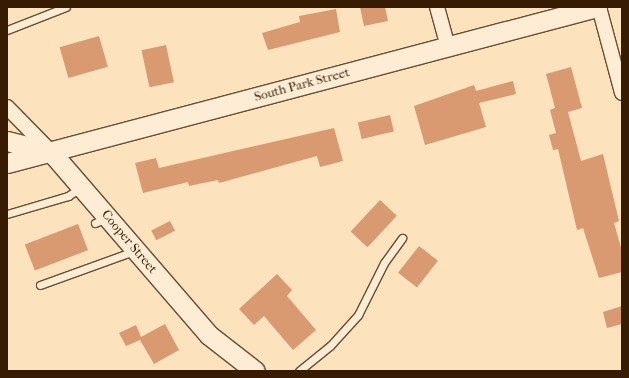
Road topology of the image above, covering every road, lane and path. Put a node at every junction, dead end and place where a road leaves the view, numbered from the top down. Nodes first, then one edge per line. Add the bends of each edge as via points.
1 (66, 7) edge
2 (437, 7) edge
3 (598, 7) edge
4 (7, 30) edge
5 (448, 47) junction
6 (622, 93) edge
7 (7, 107) edge
8 (7, 141) edge
9 (51, 152) junction
10 (7, 163) edge
11 (82, 186) junction
12 (7, 214) edge
13 (402, 238) dead end
14 (136, 251) junction
15 (40, 285) dead end
16 (256, 371) edge
17 (299, 371) edge

1 - 4 lane
2 - 5 street
3 - 5 main road, South Park Street
3 - 6 street
5 - 9 main road, South Park Street
7 - 9 street, Cooper Street
8 - 9 main road
9 - 10 main road, South Park Street
9 - 11 main road, Cooper Street
11 - 12 lane via 68,196
11 - 14 main road, Cooper Street via 101,220
13 - 17 lane via 384,263 358,315 330,346
14 - 15 lane
14 - 16 main road, Cooper Street via 209,335

